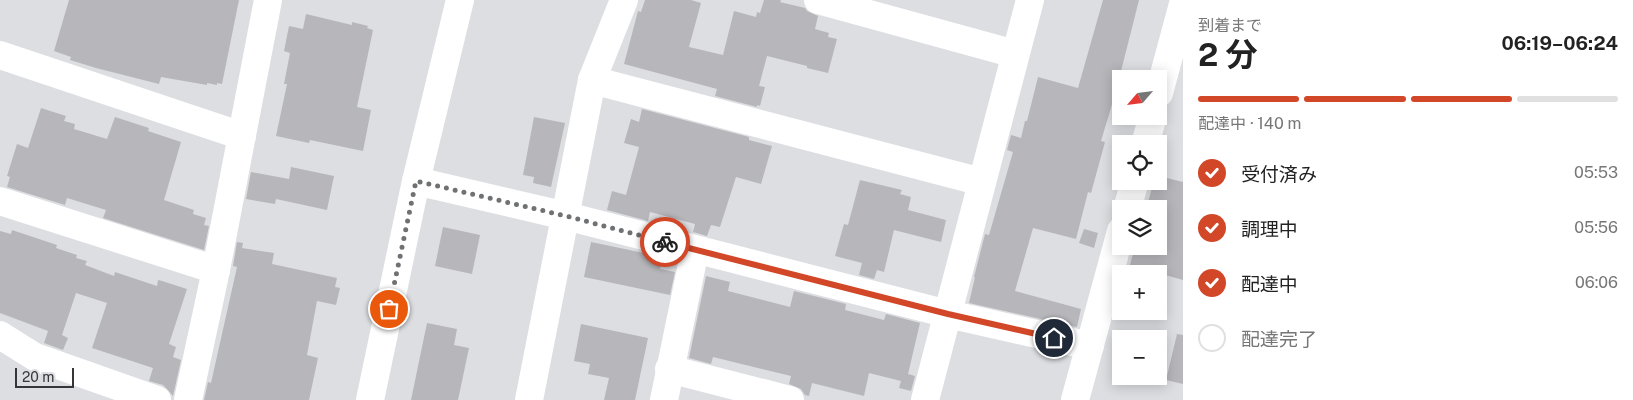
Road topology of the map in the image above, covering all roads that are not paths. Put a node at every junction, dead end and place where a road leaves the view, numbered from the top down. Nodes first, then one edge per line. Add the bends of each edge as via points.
1 (268, 0) edge
2 (460, 0) edge
3 (624, 0) edge
4 (818, 0) edge
5 (1030, 0) edge
6 (1183, 4) edge
7 (1015, 54) junction
8 (0, 55) edge
9 (1165, 70) edge
10 (592, 80) junction
11 (242, 136) junction
12 (416, 181) junction
13 (982, 182) junction
14 (0, 201) edge
15 (566, 216) junction
16 (695, 250) junction
17 (1115, 255) edge
18 (216, 270) junction
19 (948, 314) junction
20 (0, 335) edge
21 (1090, 346) junction
22 (670, 369) junction
23 (157, 400) edge
24 (188, 400) edge
25 (370, 400) edge
26 (529, 400) edge
27 (664, 400) edge
28 (790, 400) edge
29 (925, 400) edge
30 (1076, 400) edge

1 - 11 street
2 - 12 street
3 - 10 street
4 - 7 street
5 - 7 street
6 - 9 street
7 - 13 street
8 - 11 street
10 - 13 street
10 - 15 street
11 - 18 street
12 - 15 street
12 - 25 street
13 - 19 street
14 - 18 street
15 - 16 street
15 - 26 street
16 - 19 street
16 - 22 street
17 - 21 street
18 - 24 street
19 - 21 street
19 - 29 street
20 - 23 street via 35,357
21 - 30 street
22 - 27 street
22 - 28 street

